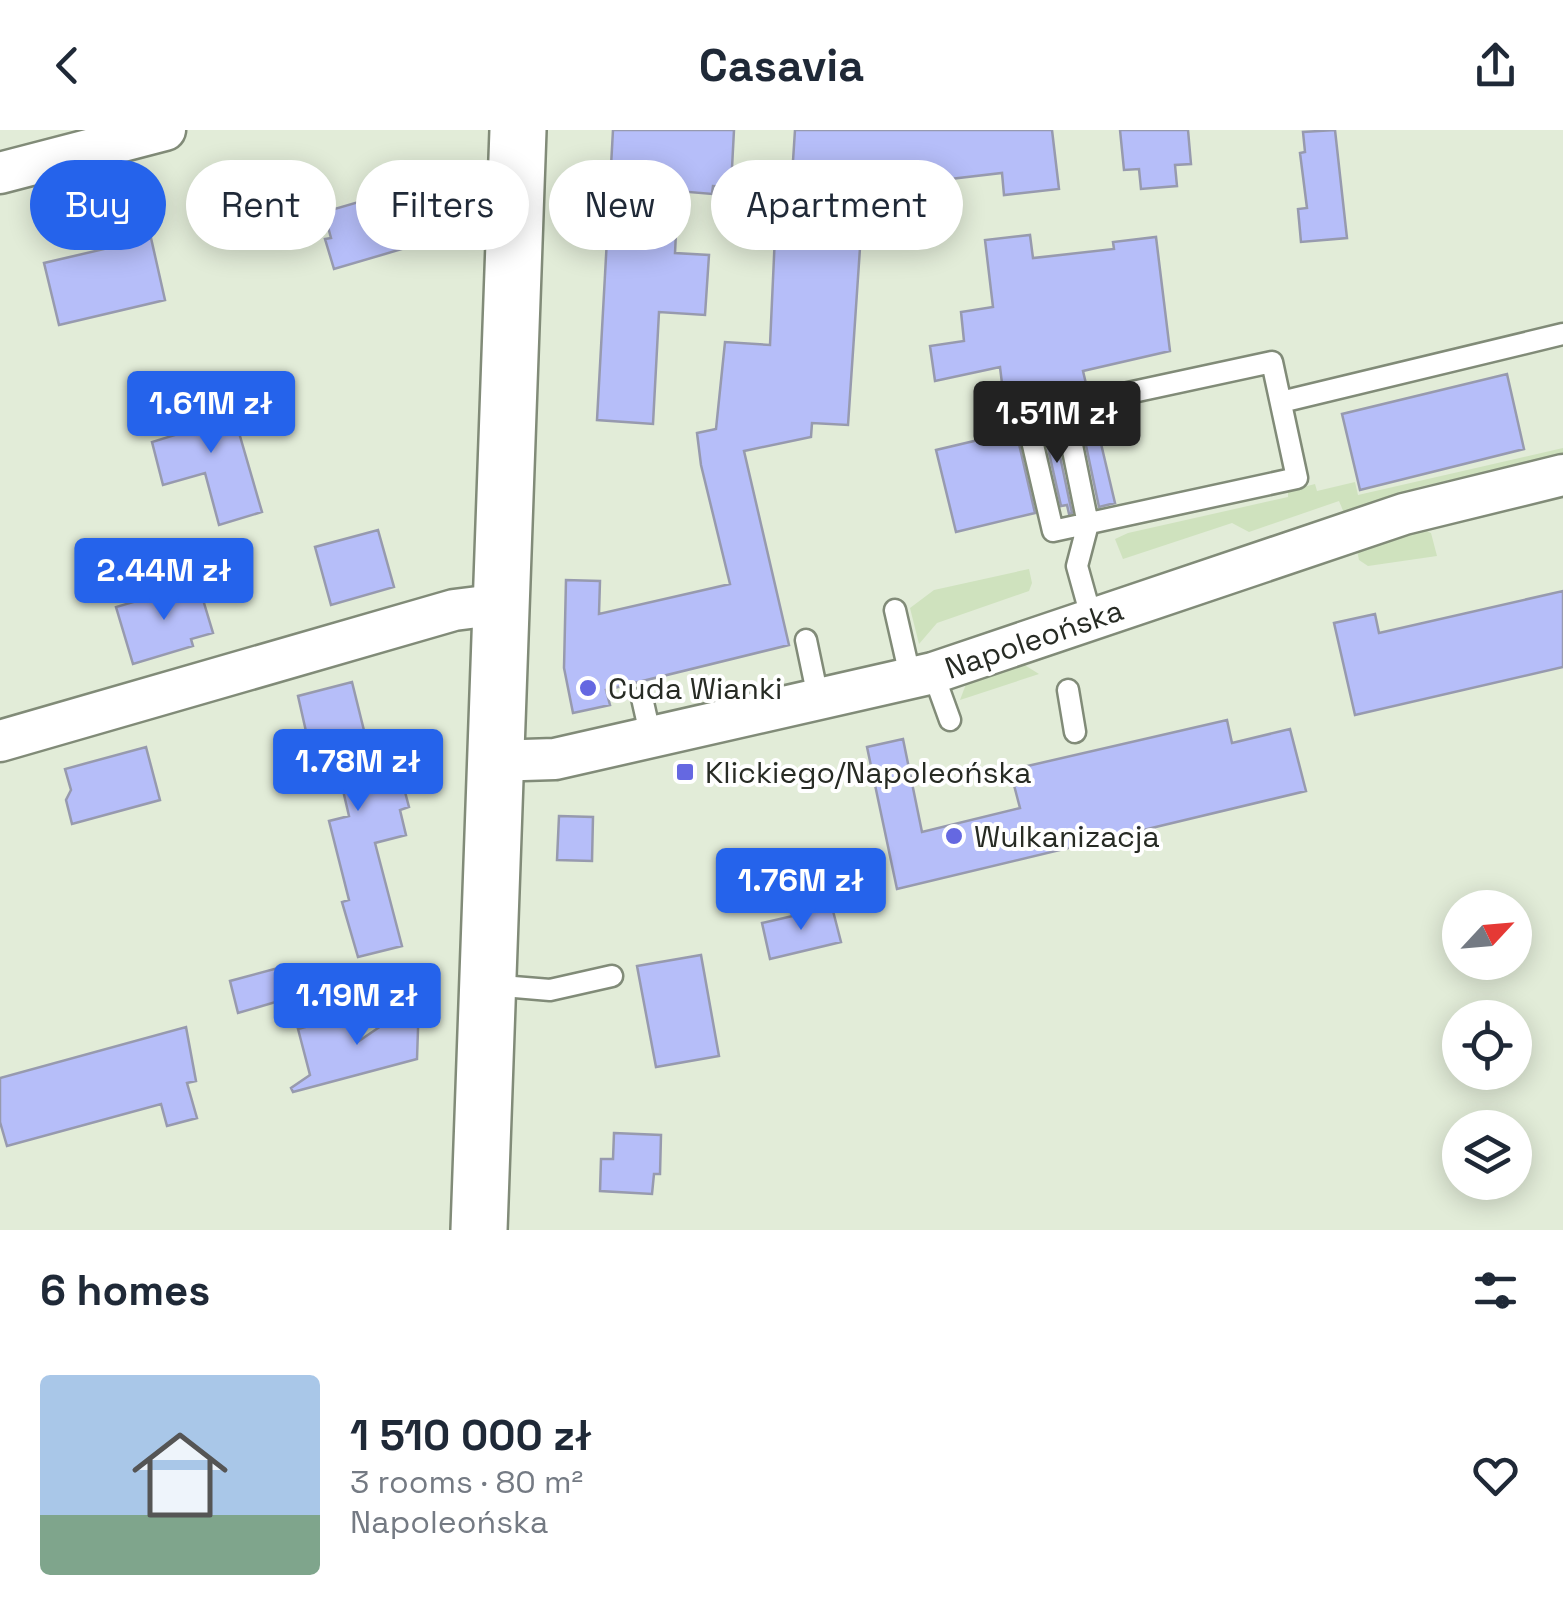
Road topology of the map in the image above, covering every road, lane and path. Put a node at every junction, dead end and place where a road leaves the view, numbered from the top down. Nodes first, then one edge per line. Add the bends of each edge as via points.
1 (165, 130) edge
2 (518, 130) edge
3 (0, 173) edge
4 (1563, 334) edge
5 (1280, 402) junction
6 (1064, 406) junction
7 (1563, 475) edge
8 (1088, 524) junction
9 (502, 604) junction
10 (895, 610) dead end
11 (1092, 620) junction
12 (806, 640) dead end
13 (922, 677) junction
14 (1068, 690) dead end
15 (642, 698) dead end
16 (820, 702) junction
17 (950, 720) dead end
18 (1075, 732) dead end
19 (651, 738) junction
20 (0, 742) edge
21 (496, 761) junction
22 (612, 976) dead end
23 (488, 985) junction
24 (479, 1230) edge

1 - 3 street
2 - 9 street
4 - 5 lane
5 - 6 lane via 1272,362
5 - 8 lane via 1297,478
6 - 8 lane
6 - 8 lane via 1026,415 1054,531
7 - 11 street, Napoleońska via 1404,514
8 - 11 lane via 1077,566
9 - 20 street via 454,610
9 - 21 street
10 - 13 lane
11 - 13 street, Napoleońska
12 - 16 lane
13 - 16 street, Napoleońska
13 - 17 lane
14 - 18 lane
15 - 19 lane
16 - 19 street, Napoleońska
19 - 21 street, Napoleońska via 555,759
21 - 23 street
22 - 23 lane via 550,990
23 - 24 street

